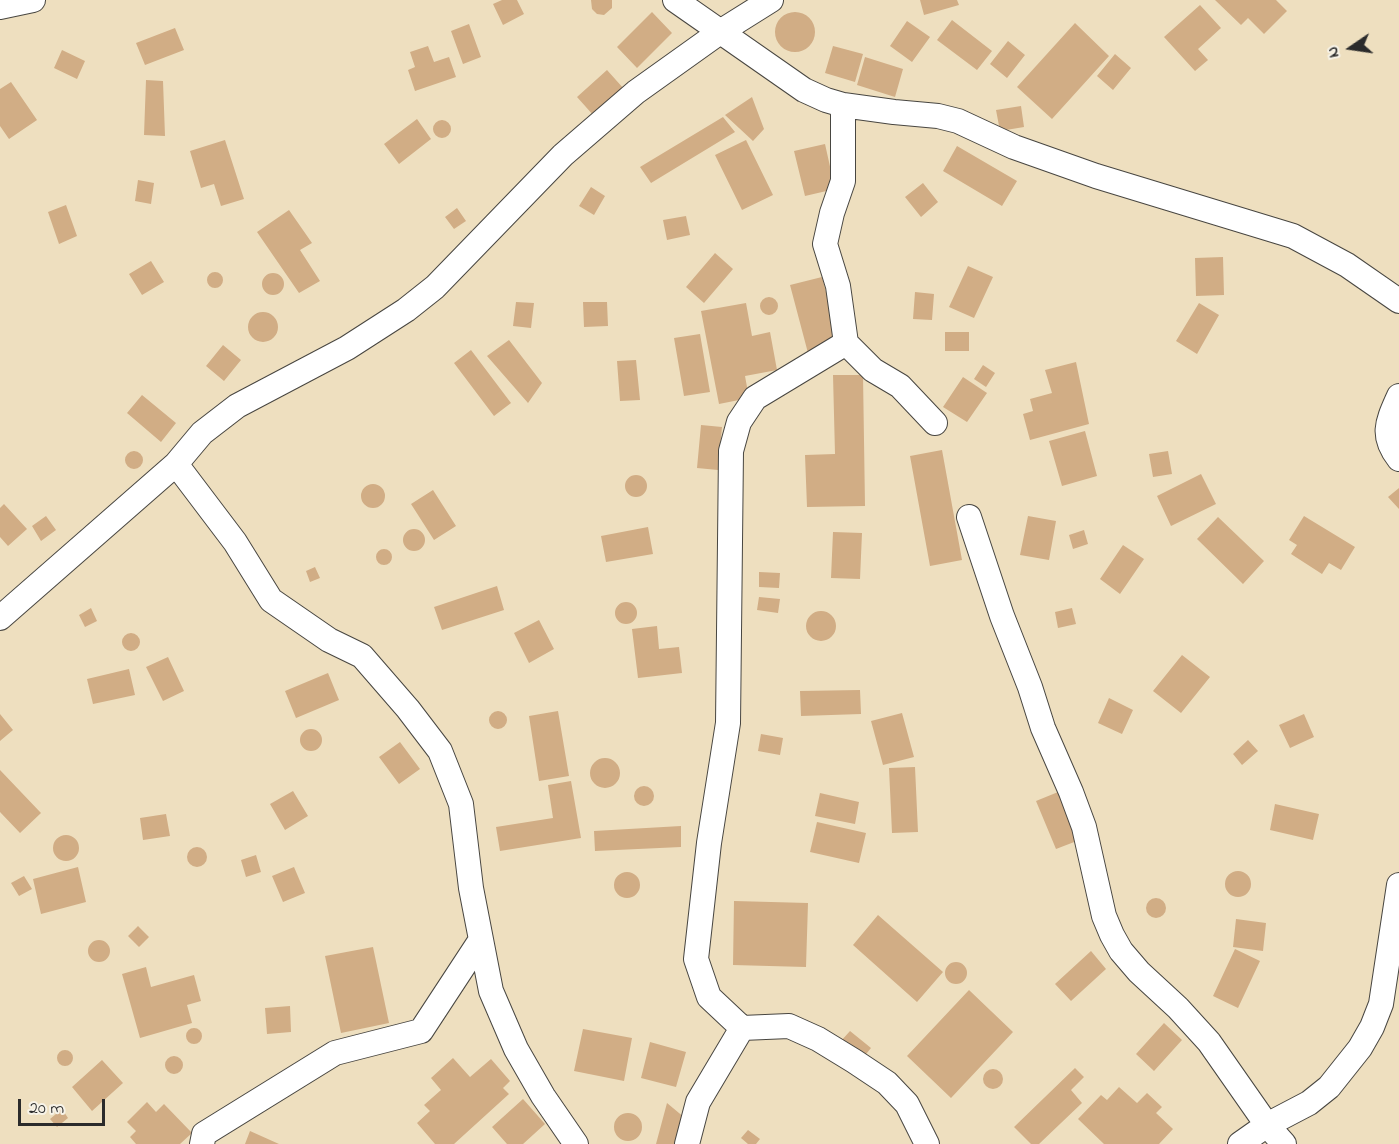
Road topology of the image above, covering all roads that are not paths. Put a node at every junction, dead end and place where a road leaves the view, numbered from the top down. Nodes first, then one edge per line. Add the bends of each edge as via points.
1 (33, 0) edge
2 (675, 0) edge
3 (771, 0) edge
4 (0, 6) edge
5 (720, 32) junction
6 (843, 105) junction
7 (1399, 301) edge
8 (846, 343) junction
9 (1399, 396) edge
10 (935, 423) dead end
11 (1399, 459) edge
12 (176, 464) junction
13 (969, 517) dead end
14 (0, 618) edge
15 (1399, 885) edge
16 (480, 941) junction
17 (742, 1028) junction
18 (1267, 1125) junction
19 (202, 1144) edge
20 (576, 1144) edge
21 (687, 1144) edge
22 (927, 1144) edge
23 (1240, 1144) edge
24 (1284, 1144) edge

1 - 4 street
2 - 5 street
3 - 5 street
5 - 6 street via 804,90
5 - 12 street via 636,92 563,155 435,287 347,348 237,406 201,433
6 - 7 street via 958,121 1014,147 1096,176 1293,236 1347,265
6 - 8 street via 843,181 825,244 838,286
8 - 10 street via 873,370 900,386
8 - 17 street via 755,398 739,422 731,451 728,723 696,959 709,997
9 - 11 street via 1388,421 1387,435
12 - 14 street
12 - 16 street via 272,600 329,640 362,656 440,751 461,804
13 - 18 street via 1043,728 1084,827 1112,935 1139,972 1209,1042
15 - 18 street via 1386,980 1372,1027 1329,1087 1309,1103
16 - 19 street via 421,1031 335,1053 204,1134
16 - 20 street via 491,991 516,1049
17 - 21 street via 698,1102
17 - 22 street via 789,1026 854,1061 887,1083 908,1104
18 - 23 street
18 - 24 street

